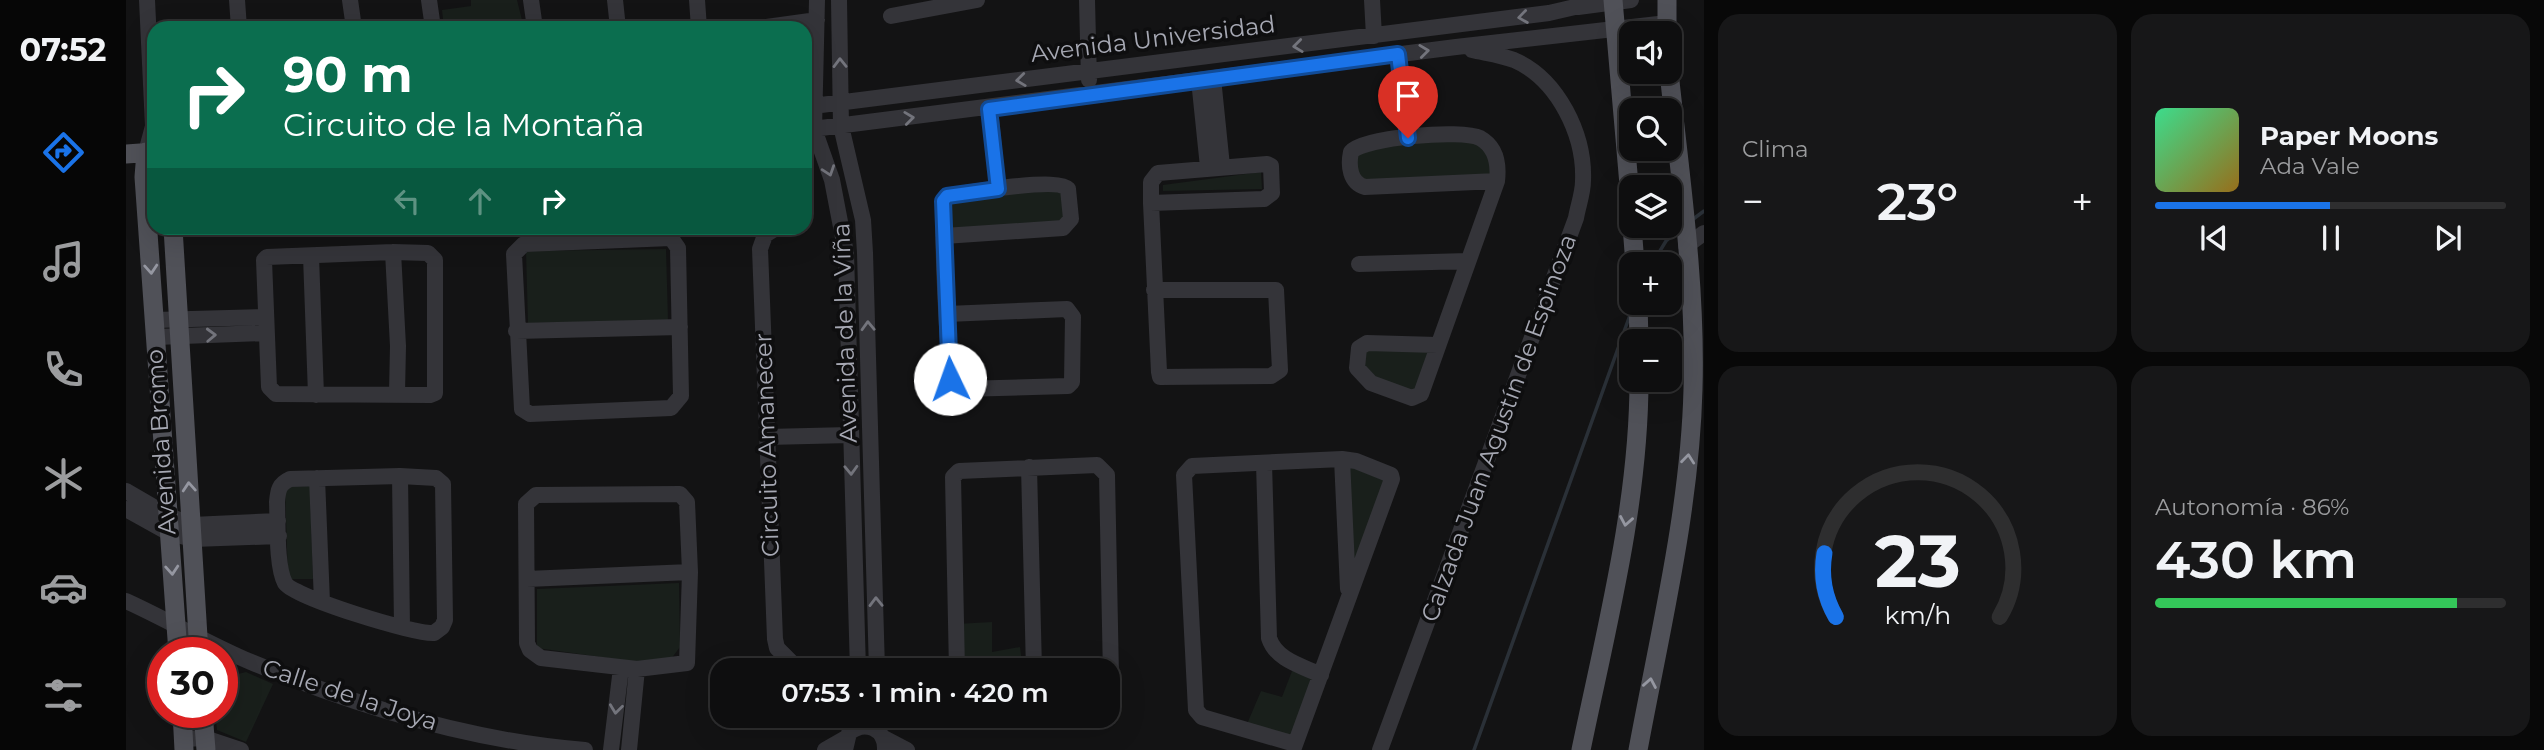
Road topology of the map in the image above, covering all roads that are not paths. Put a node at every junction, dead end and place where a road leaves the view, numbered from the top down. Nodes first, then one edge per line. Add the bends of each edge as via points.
1 (147, 0) edge
2 (237, 0) edge
3 (350, 0) edge
4 (429, 0) edge
5 (531, 0) edge
6 (615, 0) edge
7 (697, 0) edge
8 (817, 0) edge
9 (839, 0) edge
10 (976, 0) edge
11 (1087, 0) edge
12 (1372, 0) edge
13 (1667, 0) edge
14 (1619, 1) edge
15 (1582, 4) edge
16 (920, 5) edge
17 (891, 16) dead end
18 (817, 20) junction
19 (148, 21) edge
20 (238, 21) edge
21 (353, 21) edge
22 (431, 21) edge
23 (533, 21) edge
24 (617, 21) edge
25 (698, 21) edge
26 (810, 21) edge
27 (1667, 21) edge
28 (1452, 27) junction
29 (1613, 28) junction
30 (1619, 28) edge
31 (1374, 36) junction
32 (1456, 47) junction
33 (1398, 54) junction
34 (1088, 71) junction
35 (1206, 79) junction
36 (812, 81) edge
37 (1670, 84) edge
38 (1089, 93) junction
39 (1562, 102) joint
40 (840, 103) junction
41 (812, 106) edge
42 (989, 109) junction
43 (841, 126) junction
44 (812, 130) edge
45 (812, 136) edge
46 (1408, 138) junction
47 (147, 152) edge
48 (126, 154) edge
49 (147, 160) edge
50 (1215, 167) junction
51 (1628, 175) edge
52 (141, 177) edge
53 (1497, 181) junction
54 (998, 189) junction
55 (1151, 203) junction
56 (173, 235) edge
57 (595, 235) edge
58 (617, 235) edge
59 (765, 235) edge
60 (944, 236) junction
61 (1692, 238) edge
62 (393, 252) junction
63 (312, 256) junction
64 (1468, 261) junction
65 (1359, 264) dead end
66 (1154, 290) junction
67 (947, 314) junction
68 (266, 325) junction
69 (680, 327) junction
70 (179, 328) junction
71 (155, 329) junction
72 (516, 331) junction
73 (1437, 345) junction
74 (849, 375) junction
75 (870, 375) junction
76 (1639, 392) edge
77 (397, 393) junction
78 (316, 395) junction
79 (850, 435) junction
80 (767, 437) junction
81 (1342, 459) junction
82 (1264, 463) junction
83 (1029, 467) junction
84 (400, 476) junction
85 (317, 478) junction
86 (126, 491) edge
87 (126, 509) edge
88 (169, 525) junction
89 (278, 528) junction
90 (876, 528) junction
91 (853, 529) junction
92 (192, 532) junction
93 (690, 572) junction
94 (527, 579) junction
95 (1348, 595) junction
96 (126, 601) edge
97 (322, 602) junction
98 (176, 625) junction
99 (402, 627) junction
100 (177, 637) edge
101 (189, 637) edge
102 (198, 637) edge
103 (238, 658) edge
104 (787, 658) edge
105 (858, 658) edge
106 (877, 658) edge
107 (957, 658) edge
108 (1034, 658) edge
109 (1111, 658) edge
110 (629, 669) junction
111 (1321, 675) junction
112 (188, 728) edge
113 (850, 733) edge
114 (883, 741) edge
115 (195, 745) edge
116 (1294, 747) edge
117 (570, 749) edge
118 (241, 750) edge
119 (611, 750) edge
120 (629, 750) edge
121 (825, 750) edge
122 (906, 750) edge
123 (915, 750) edge
124 (1380, 750) edge
125 (1581, 750) edge
126 (1638, 750) edge

1 - 19 street, Avenida Bromo
2 - 20 street
3 - 21 street
4 - 22 street
5 - 23 street
6 - 24 street
7 - 25 street
8 - 18 street, Avenida de la Viña
40 -> 9 street, Avenida de la Viña
10 - 16 street
11 - 34 street
12 - 31 street
13 - 27 main road
14 - 15 street, Avenida Universidad
14 - 29 main road
15 -> 28 street, Avenida Universidad
16 - 17 street
18 - 26 street
18 - 36 street, Avenida de la Viña
28 - 31 street, Avenida Universidad
28 - 32 street
29 - 30 street, Avenida Universidad
29 - 32 street, Avenida Universidad
29 - 51 main road
31 -> 34 street, Avenida Universidad
33 -> 32 street, Avenida Universidad
32 - 39 street, Avenida Universidad via 1515,60 1544,80
33 - 35 street, Avenida Universidad
33 - 46 street
34 - 38 street
34 -> 40 street, Avenida Universidad
35 - 38 street, Avenida Universidad
35 - 50 street
37 - 61 main road via 1682,198
38 - 42 street, Avenida Universidad
39 - 124 street, Calzada Juan Agustín de Espinoza via 1581,153 1583,182 1576,218
40 - 41 street, Avenida Universidad
40 - 43 street, Avenida de la Viña
43 -> 42 street, Avenida Universidad
42 - 54 street
43 - 44 street, Avenida Universidad
75 -> 43 street, Avenida de la Viña via 863,220
45 -> 74 street, Avenida de la Viña via 841,216
46 - 53 street via 1464,133 1479,138 1497,160
46 - 53 street via 1355,147 1349,161 1356,183 1365,187
47 - 48 main road
49 - 52 main road, Avenida Bromo
50 - 55 street via 1158,173 1151,182
50 - 55 street via 1267,164 1272,170 1272,193 1264,199
52 -> 71 main road, Avenida Bromo
53 - 64 street
54 - 60 street via 944,198
54 - 60 street via 1064,184 1071,219 1063,228
55 - 66 street
56 - 70 main road, Avenida Bromo
57 - 72 street via 518,248 514,254
58 - 69 street via 675,243
59 - 80 street, Circuito Amanecer via 760,249
60 - 67 street
126 -> 61 main road via 1684,498 1693,388
62 - 63 street
62 - 77 street
62 - 77 street via 428,253 435,260 437,388 430,395
63 - 68 street via 264,260
63 - 78 street
64 - 65 street
64 - 73 street
66 - 66 street via 1160,377 1271,376 1280,370 1276,290
67 - 67 street via 950,379 958,388 1068,386 1072,382 1073,317 1067,309
68 - 70 street
68 - 78 street via 272,391
69 - 72 street
69 - 72 street via 681,396 671,408 530,414 520,402
70 - 71 street
92 -> 70 main road, Avenida Bromo
71 - 88 main road, Avenida Bromo
73 - 73 street via 1417,398 1371,383 1357,368 1359,348 1367,343
74 - 75 street
74 - 79 street, Avenida de la Viña
75 - 90 street, Avenida de la Viña
76 -> 125 main road via 1630,494
77 - 78 street
79 - 80 street
79 -> 91 street, Avenida de la Viña
80 - 104 street, Circuito Amanecer via 775,639
81 - 82 street
81 - 95 street
81 - 95 street via 1391,475 1392,480
82 - 111 street via 1269,638 1280,656
82 - 116 street via 1192,466 1184,475 1193,699 1202,717
83 - 107 street via 959,471 953,477
83 - 108 street
83 - 109 street via 1097,465 1107,475
84 - 85 street
84 - 99 street
84 - 99 street via 436,478 443,484 445,620 439,631 430,634
85 - 89 street via 283,482 278,489
85 - 97 street
86 - 88 street
87 - 88 street
88 - 92 street
88 -> 98 main road, Avenida Bromo
89 - 92 street
89 - 97 street via 285,582 294,591
90 - 91 street
106 -> 90 street, Avenida de la Viña
91 - 105 street, Avenida de la Viña
92 - 102 main road, Avenida Bromo
93 - 94 street
93 - 94 street via 687,502 680,494 536,495 526,504
93 - 110 street via 689,659 682,666
94 - 110 street via 527,643 534,655
95 - 111 street
96 - 98 street, Calle de la Joya
97 - 99 street
98 - 100 main road, Avenida Bromo
98 - 101 street, Calle de la Joya
103 - 117 street, Calle de la Joya via 371,706 464,731
110 -> 119 street
110 - 120 street
111 - 116 street
112 - 115 main road
113 - 114 street via 869,726
113 - 121 street
114 - 122 street
115 - 118 street
122 - 123 street

